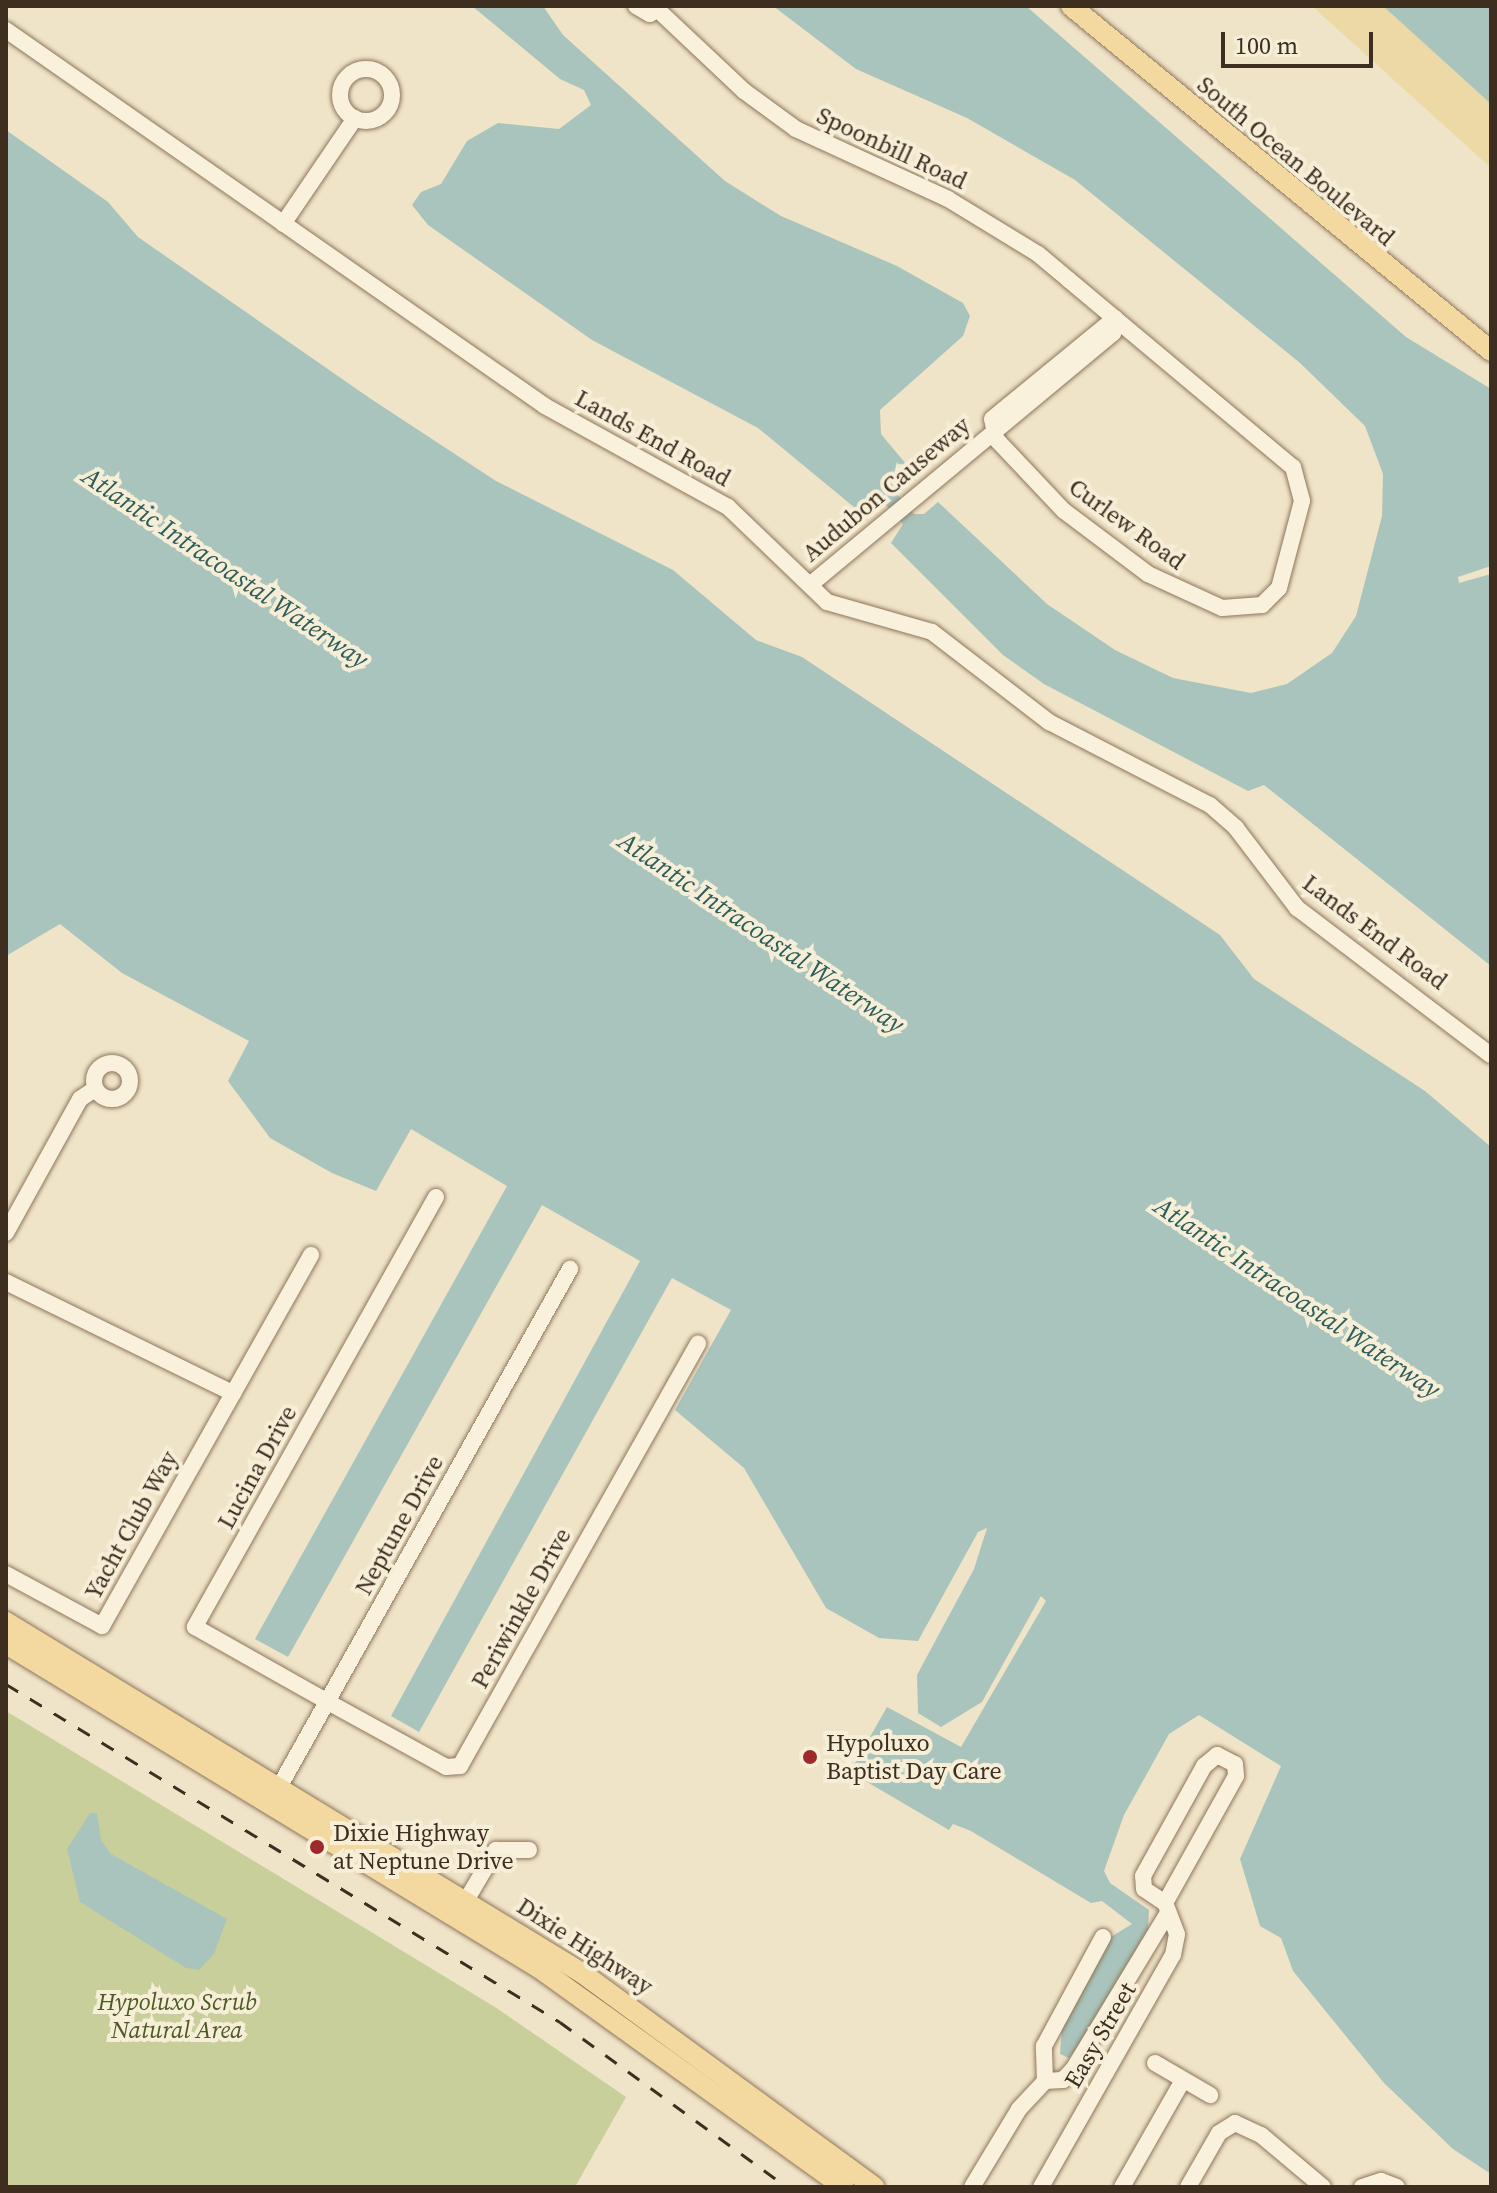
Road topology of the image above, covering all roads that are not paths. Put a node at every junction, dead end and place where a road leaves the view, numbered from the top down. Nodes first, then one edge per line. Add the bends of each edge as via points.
1 (636, 6) edge
2 (1071, 6) edge
3 (659, 8) edge
4 (6, 30) edge
5 (355, 118) dead end
6 (283, 224) junction
7 (1115, 318) junction
8 (1491, 351) edge
9 (991, 430) junction
10 (811, 584) junction
11 (1491, 1055) edge
12 (95, 1089) dead end
13 (436, 1197) dead end
14 (6, 1233) edge
15 (311, 1255) dead end
16 (570, 1269) dead end
17 (6, 1282) edge
18 (698, 1343) dead end
19 (233, 1393) junction
20 (6, 1574) edge
21 (6, 1622) edge
22 (6, 1644) edge
23 (328, 1702) junction
24 (274, 1796) junction
25 (529, 1850) dead end
26 (1167, 1908) junction
27 (461, 1909) junction
28 (1103, 1937) dead end
29 (661, 2039) junction
30 (1155, 2063) dead end
31 (1183, 2080) junction
32 (1045, 2081) junction
33 (1210, 2095) dead end
34 (841, 2185) edge
35 (873, 2186) edge
36 (972, 2187) edge
37 (1041, 2187) edge
38 (1122, 2187) edge
39 (1188, 2187) edge
40 (1323, 2187) edge
41 (1362, 2187) edge
42 (1397, 2187) edge

1 - 3 street, Spoonbill Road via 645,14
2 - 8 main road, South Ocean Boulevard
3 - 7 street, Spoonbill Road via 744,91 796,129 984,219
4 - 6 street, Lands End Road
5 - 6 street
6 - 10 street, Lands End Road via 545,406 728,507
7 - 9 street, Audubon Causeway via 1113,333 1003,429
7 - 9 street, Curlew Road via 1297,473 1302,501 1275,595 1254,609 1231,610 1148,574 1055,503
9 - 10 street, Audubon Causeway
10 - 11 street, Lands End Road via 834,606 932,632 1049,722 1210,805 1236,828 1297,908
12 - 14 street via 80,1099
13 - 23 street, Lucina Drive via 195,1627
15 - 19 street, Yacht Club Way
16 - 23 street, Neptune Drive
17 - 19 street
18 - 23 street, Periwinkle Drive via 460,1766 446,1767
19 - 20 street, Yacht Club Way via 102,1626
21 - 24 main road, Dixie Highway
22 - 24 main road, Dixie Highway
23 - 24 street, Neptune Drive
24 - 27 main road, Dixie Highway
25 - 27 street via 496,1850
26 - 26 street via 1236,1776 1235,1764 1222,1756 1204,1766 1143,1876 1144,1889
26 - 32 street via 1074,2068 1063,2080
26 - 37 street, Easy Street via 1177,1934 1173,1955
27 - 29 main road, Dixie Highway
28 - 32 street via 1044,2046
29 - 34 main road, Dixie Highway
29 - 35 main road, Dixie Highway
30 - 31 street
31 - 33 street
31 - 38 street
32 - 36 street via 1019,2109
34 - 35 main road
39 - 40 street via 1219,2133 1235,2123 1261,2135
41 - 42 street via 1381,2181

